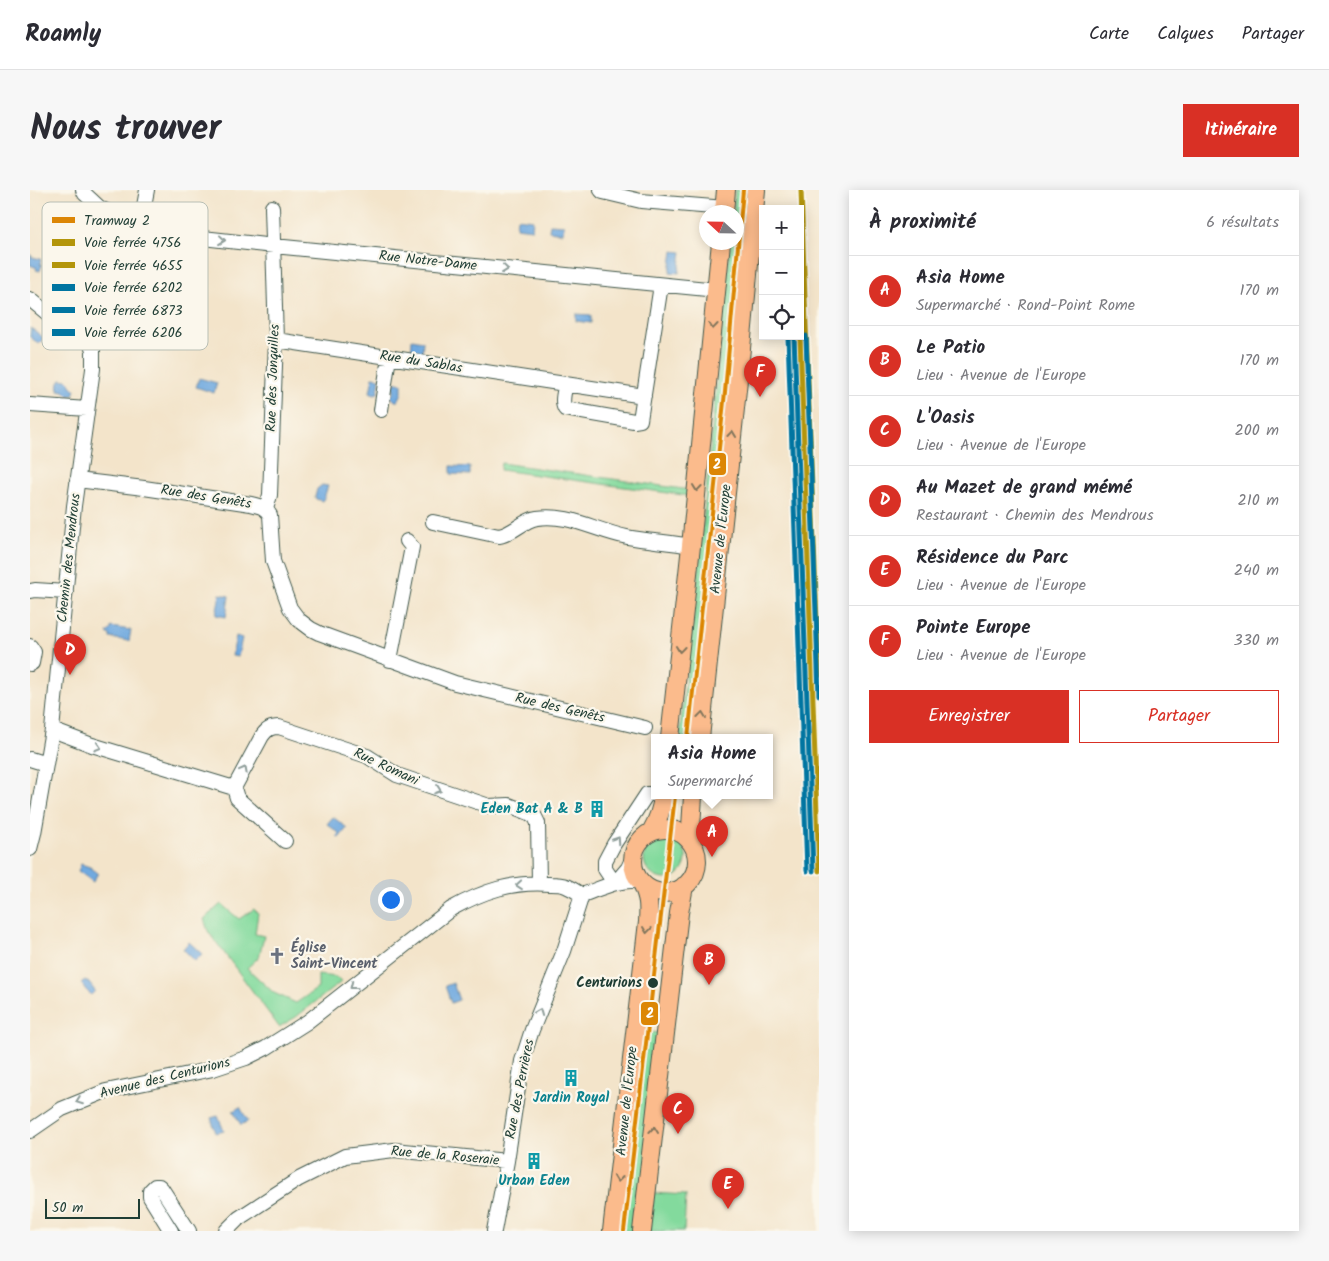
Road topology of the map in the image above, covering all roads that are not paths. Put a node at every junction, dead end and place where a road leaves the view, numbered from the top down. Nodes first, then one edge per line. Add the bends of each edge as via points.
1 (83, 190) edge
2 (600, 190) edge
3 (756, 190) edge
4 (94, 202) edge
5 (725, 203) edge
6 (272, 207) dead end
7 (208, 239) edge
8 (274, 246) junction
9 (720, 250) edge
10 (661, 285) junction
11 (717, 290) junction
12 (30, 300) edge
13 (42, 309) edge
14 (276, 340) junction
15 (93, 350) edge
16 (389, 358) junction
17 (566, 384) junction
18 (644, 396) junction
19 (30, 405) edge
20 (87, 408) junction
21 (381, 410) dead end
22 (77, 480) junction
23 (266, 509) junction
24 (433, 522) dead end
25 (407, 541) dead end
26 (692, 546) junction
27 (30, 591) edge
28 (66, 592) junction
29 (30, 646) edge
30 (390, 660) junction
31 (30, 664) edge
32 (645, 728) dead end
33 (52, 730) junction
34 (670, 734) edge
35 (700, 734) edge
36 (30, 759) edge
37 (46, 764) junction
38 (234, 788) junction
39 (651, 793) edge
40 (660, 799) edge
41 (693, 799) edge
42 (651, 832) junction
43 (285, 841) dead end
44 (692, 844) junction
45 (30, 849) edge
46 (633, 857) junction
47 (539, 883) junction
48 (614, 883) junction
49 (642, 883) junction
50 (684, 886) junction
51 (582, 895) junction
52 (30, 1131) edge
53 (507, 1161) junction
54 (171, 1231) edge
55 (189, 1231) edge
56 (226, 1231) edge
57 (494, 1231) edge
58 (612, 1231) edge
59 (642, 1231) edge

1 - 4 street, Rue Notre-Dame
2 - 5 street via 641,201
35 -> 3 main road, Avenue de l'Europe
6 - 8 street, Rue des Jonquilles
7 -> 8 street, Rue Notre-Dame
8 -> 10 street, Rue Notre-Dame
8 - 14 street, Rue des Jonquilles
9 - 11 main road, Avenue de l'Europe
10 - 11 street, Rue Notre-Dame
10 - 18 street
11 -> 26 main road, Avenue de l'Europe
12 - 13 street
14 - 16 street, Rue du Sablas
14 - 23 street, Rue des Jonquilles via 270,495
15 - 20 street, Chemin des Mendrous
16 - 17 street, Rue du Sablas
16 - 21 street
17 - 18 street, Rue du Sablas
17 - 18 street via 565,410 634,421 642,417
19 - 20 street
20 - 22 street, Chemin des Mendrous
22 - 23 street, Rue des Genêts via 251,504
22 - 28 street, Chemin des Mendrous
23 - 30 street, Rue des Genêts via 270,515 273,561 290,608 299,620 319,633
24 - 26 street via 499,536 531,519 554,517 626,536
25 - 30 street via 412,547
26 -> 34 main road, Avenue de l'Europe
27 - 28 street
28 - 33 street, Chemin des Mendrous
29 - 31 street via 34,652
30 - 32 street, Rue des Genêts via 455,683
33 - 37 street, Chemin des Mendrous
33 -> 38 street
36 - 37 street
37 - 45 street, Chemin des Mendrous
38 - 43 street via 237,798
38 -> 47 street, Rue Romani via 267,729 280,727 367,756 392,773 449,793 488,806 509,805 529,813 538,823
48 -> 39 street via 605,869 605,861
40 - 42 main road via 660,812
41 - 44 main road
42 - 44 main road via 671,829 686,836
42 - 46 main road via 636,847
44 - 50 main road via 697,862 691,880
46 - 48 street
46 - 49 main road
47 - 51 street, Avenue des Centurions via 564,885
47 -> 52 street, Avenue des Centurions via 488,891 451,909 307,1022 246,1058 100,1093 70,1105
48 - 49 street via 632,880
48 - 51 street
49 - 50 main road via 663,892
49 -> 58 main road, Avenue de l'Europe via 648,895 648,922
59 -> 50 main road
53 -> 51 street, Rue des Perrières via 522,1062
53 - 56 street, Rue de la Roseraie via 394,1150 345,1156 298,1179 239,1218
53 - 57 street, Rue des Perrières
54 - 55 street via 150,1196 155,1186 162,1189

